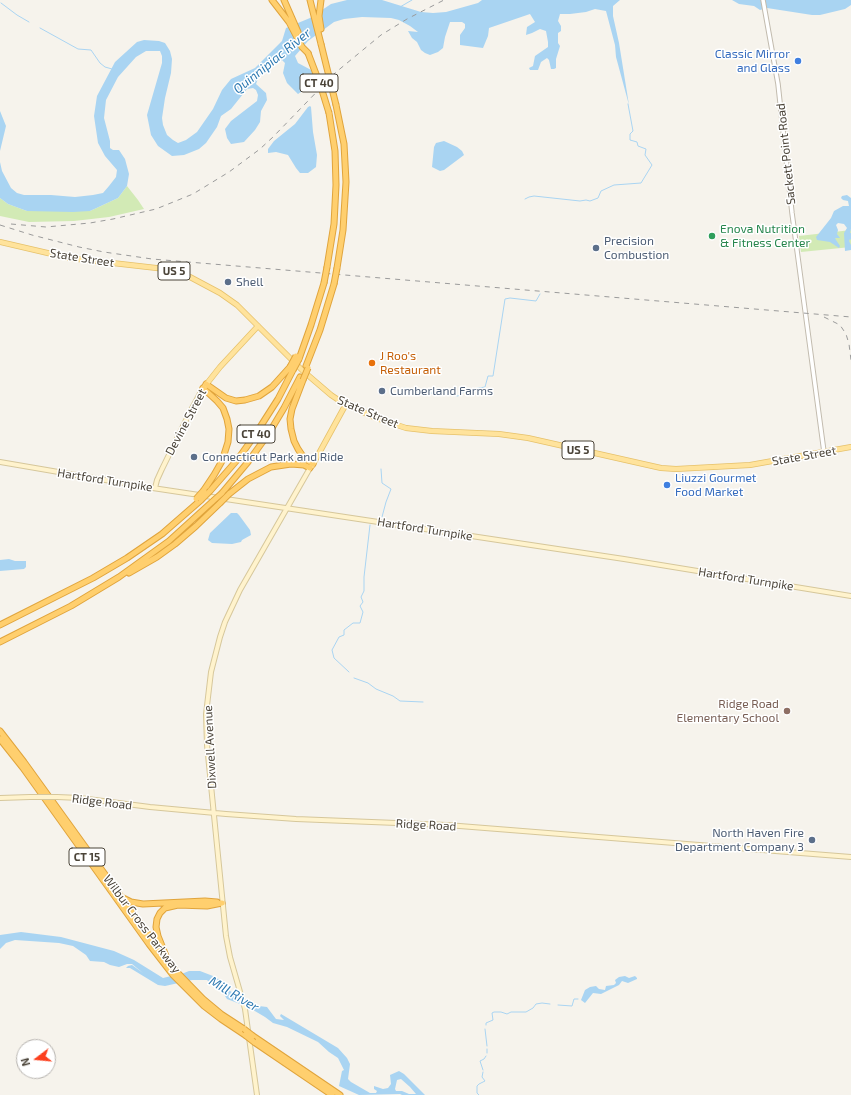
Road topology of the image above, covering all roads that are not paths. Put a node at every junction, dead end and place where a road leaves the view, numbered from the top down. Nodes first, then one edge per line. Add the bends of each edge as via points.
1 (272, 0) edge
2 (284, 0) edge
3 (310, 0) edge
4 (321, 0) edge
5 (762, 0) edge
6 (321, 44) junction
7 (308, 53) junction
8 (0, 242) edge
9 (258, 326) junction
10 (292, 368) junction
11 (302, 378) junction
12 (204, 386) junction
13 (346, 404) junction
14 (851, 447) edge
15 (824, 452) junction
16 (0, 462) edge
17 (311, 466) junction
18 (155, 488) junction
19 (199, 499) junction
20 (287, 508) junction
21 (119, 577) junction
22 (851, 596) edge
23 (0, 625) edge
24 (0, 642) edge
25 (0, 731) edge
26 (0, 739) edge
27 (0, 798) edge
28 (214, 812) junction
29 (851, 857) edge
30 (121, 897) junction
31 (222, 903) junction
32 (171, 966) junction
33 (176, 974) junction
34 (245, 1032) junction
35 (256, 1095) edge
36 (332, 1095) edge
37 (340, 1095) edge

1 - 7 highway
2 - 7 highway, CT 40
3 - 6 highway
4 - 6 highway, CT 40
5 - 15 street, Sackett Point Road via 778,84 792,213
6 - 11 highway, CT 40, bridge via 343,139 346,178 344,217 334,284
7 - 10 highway, CT 40, bridge via 329,113 335,151 336,185 334,224 324,284 305,342
8 - 9 main road, State Street / US 5 via 69,258 165,268 197,280 220,293 237,305
9 - 12 main road, Devine Street
9 - 13 main road, State Street / US 5 via 312,380
10 - 12 highway via 258,396 245,400 226,398
10 - 19 highway, CT 40, bridge via 278,399 258,431 238,459 210,491
11 - 17 highway via 292,409 291,429 298,449
11 - 21 highway, CT 40, bridge via 263,441 213,502 169,541
12 - 18 main road, Devine Street
12 - 19 highway, bridge via 223,408 229,429 222,461
13 - 15 main road, State Street / US 5 via 382,420 412,429 528,438 661,468 745,466
13 - 17 main road, Dixwell Avenue
14 - 15 main road, State Street / US 5
16 - 18 main road, Hartford Turnpike
17 - 20 main road, Dixwell Avenue
17 - 21 highway, bridge via 291,464 271,467 248,479 165,551 132,572
18 - 20 main road, Hartford Turnpike
19 - 23 highway, CT 40 via 171,527 137,552
20 - 22 main road, Hartford Turnpike
20 - 28 main road, Dixwell Avenue via 231,607 216,652 206,714
21 - 24 highway, CT 40 via 71,606
25 - 30 highway, Wilbur Cross Parkway / CT 15
26 - 33 highway, Wilbur Cross Parkway / CT 15 via 149,944
27 - 28 main road, Ridge Road, bridge via 80,798
28 - 29 main road, Ridge Road via 303,819 447,825
28 - 31 main road, Dixwell Avenue
30 - 31 highway via 143,904 205,900
30 - 32 highway, Wilbur Cross Parkway / CT 15
31 - 32 highway via 207,906 178,905 165,908 160,913 156,927
31 - 35 main road, Dixwell Avenue via 228,947 244,1007
32 - 33 highway, Wilbur Cross Parkway / CT 15
33 - 34 highway, Wilbur Cross Parkway / CT 15
34 - 36 highway, Wilbur Cross Parkway / CT 15, bridge via 254,1042
34 - 37 highway, Wilbur Cross Parkway / CT 15, bridge

